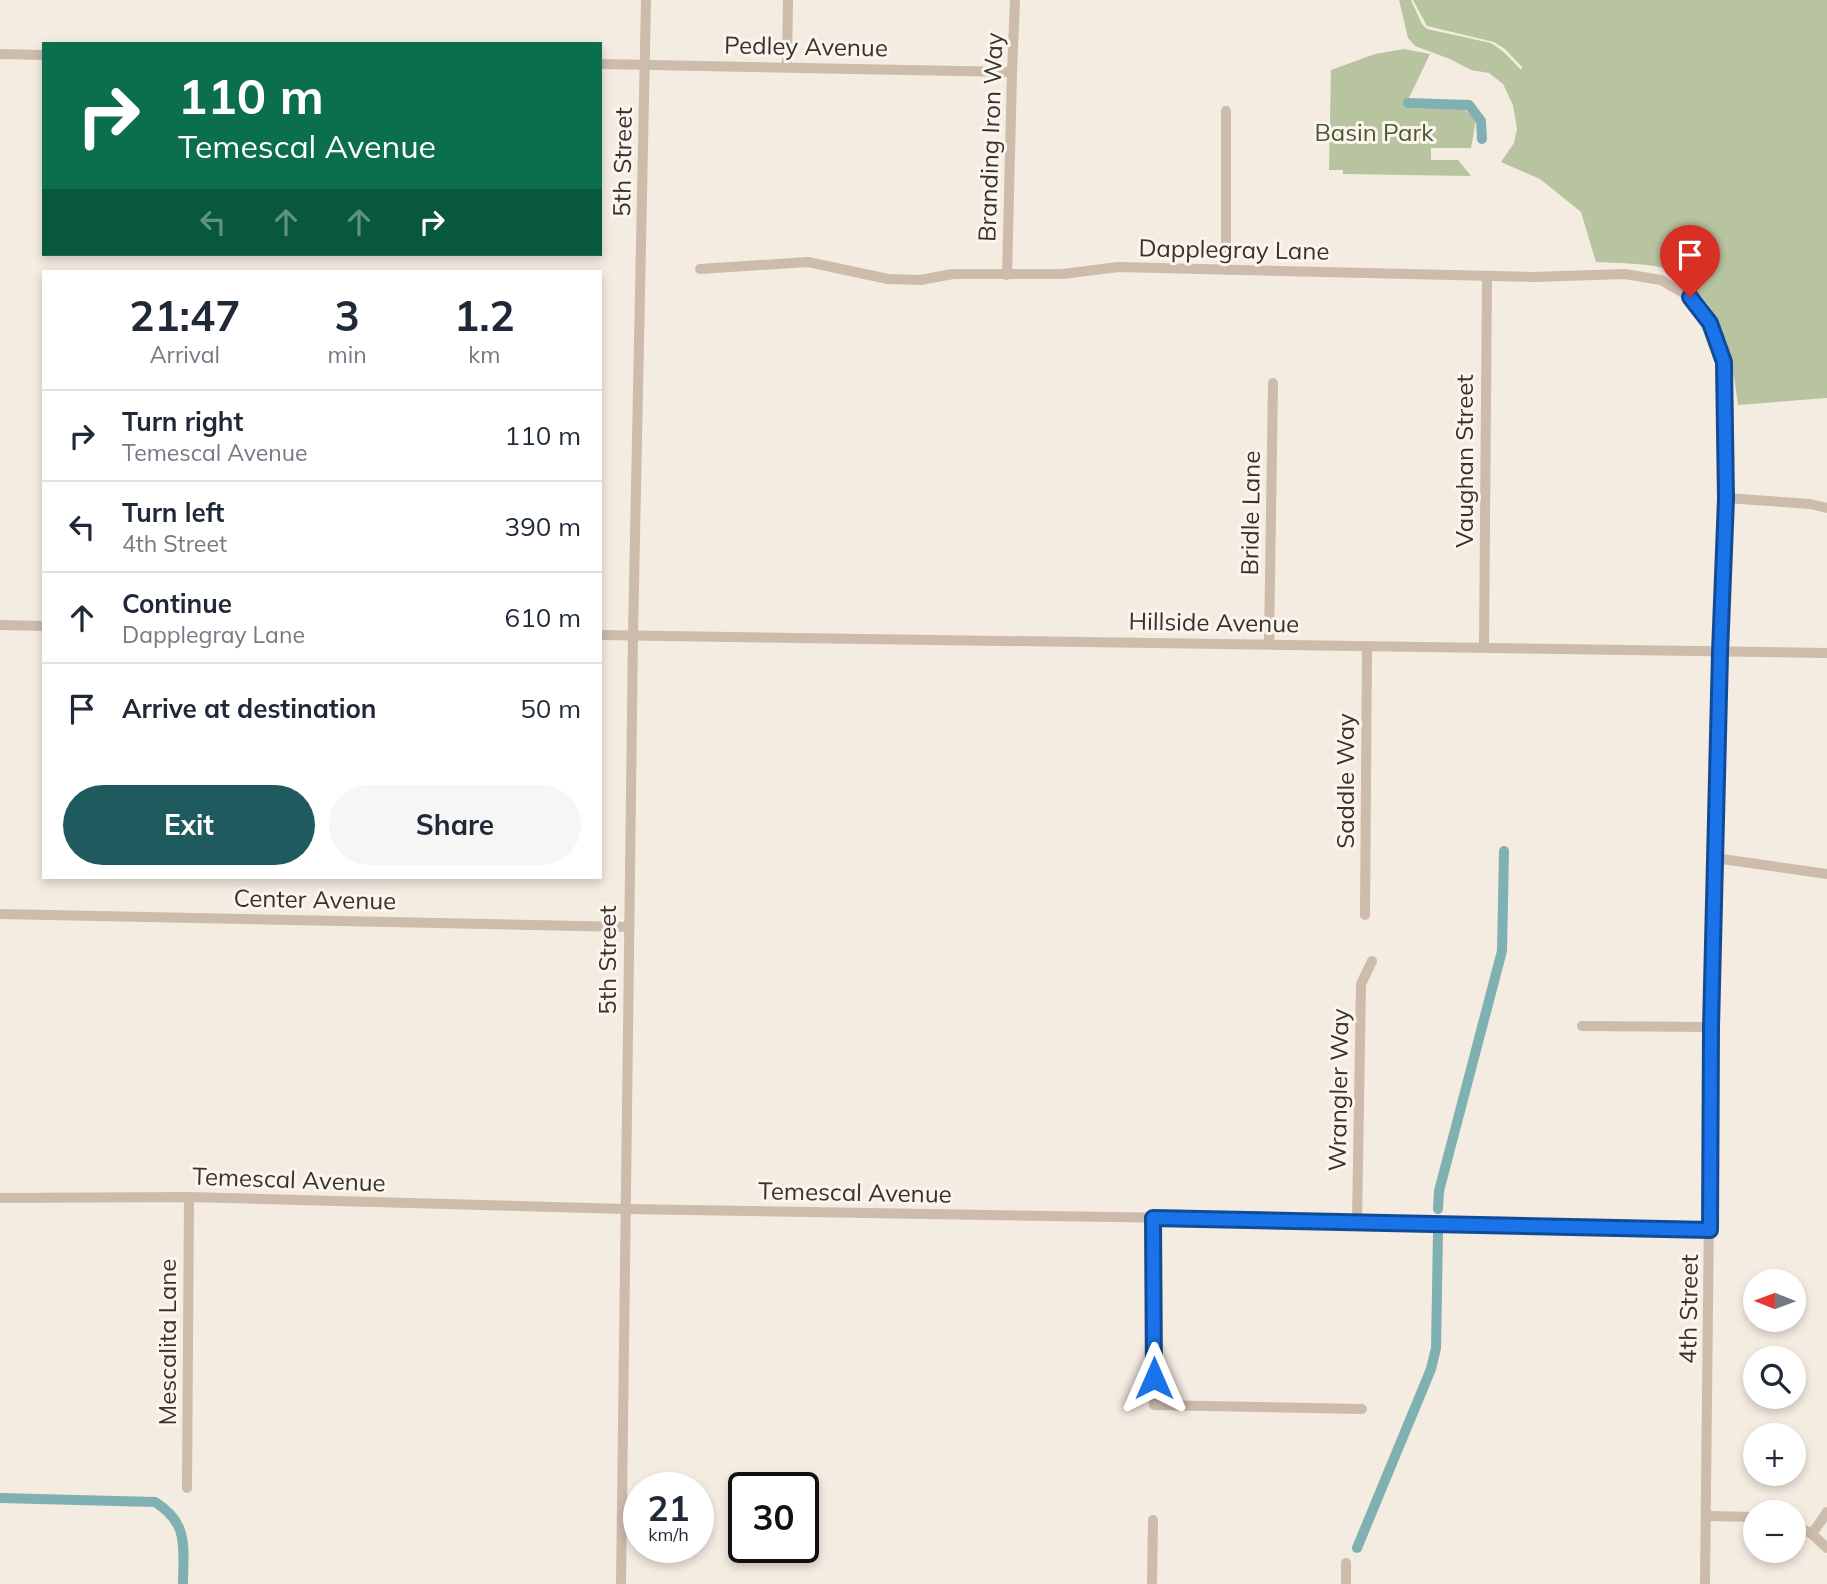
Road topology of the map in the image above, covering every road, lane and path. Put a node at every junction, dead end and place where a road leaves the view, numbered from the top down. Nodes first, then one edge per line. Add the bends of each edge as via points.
1 (646, 0) edge
2 (788, 0) edge
3 (1015, 0) edge
4 (0, 54) edge
5 (42, 55) edge
6 (602, 64) edge
7 (645, 64) junction
8 (787, 66) junction
9 (1012, 72) junction
10 (1226, 111) dead end
11 (700, 269) dead end
12 (1226, 270) junction
13 (1007, 275) junction
14 (1487, 276) junction
15 (1724, 362) joint
16 (1273, 383) dead end
17 (1726, 499) junction
18 (1827, 508) edge
19 (0, 625) edge
20 (42, 626) edge
21 (602, 635) edge
22 (633, 635) junction
23 (1269, 644) junction
24 (1367, 647) junction
25 (1484, 647) junction
26 (1720, 653) junction
27 (1827, 653) edge
28 (1715, 859) junction
29 (1827, 874) edge
30 (0, 914) edge
31 (1366, 915) dead end
32 (628, 927) junction
33 (1372, 961) dead end
34 (1582, 1026) dead end
35 (1711, 1027) junction
36 (189, 1196) junction
37 (0, 1198) edge
38 (626, 1209) junction
39 (1153, 1218) junction
40 (1357, 1221) junction
41 (1710, 1230) junction
42 (1362, 1409) dead end
43 (187, 1488) dead end
44 (1827, 1512) edge
45 (1706, 1516) junction
46 (1743, 1517) edge
47 (1153, 1520) dead end
48 (1806, 1531) edge
49 (1812, 1534) junction
50 (1827, 1548) edge
51 (1346, 1563) dead end
52 (621, 1584) edge
53 (1152, 1584) edge
54 (1346, 1584) edge
55 (1704, 1584) edge

1 - 7 street, 5th Street
2 - 8 street
3 - 9 street, Branding Iron Way
4 - 5 street
6 - 7 street, Pedley Avenue
7 - 8 street, Pedley Avenue
7 - 22 street, 5th Street
8 - 9 street, Pedley Avenue
9 - 13 street, Branding Iron Way
10 - 12 street
11 - 13 street, Dapplegray Lane via 808,262 888,279
12 - 13 street, Dapplegray Lane via 1118,267
12 - 14 street, Dapplegray Lane
14 - 15 street, Dapplegray Lane via 1625,274 1661,280 1690,297 1710,323
14 - 25 street, Vaughan Street
15 - 17 street, 4th Street
16 - 23 street, Bridle Lane
17 - 18 street
17 - 26 street, 4th Street
19 - 20 street
21 - 22 street, Hillside Avenue
22 - 23 street, Hillside Avenue
22 - 32 street, 5th Street
23 - 24 street, Hillside Avenue
24 - 25 street, Hillside Avenue
24 - 31 street, Saddle Way
25 - 26 street, Hillside Avenue
26 - 27 street, Hillside Avenue
26 - 28 street, 4th Street
28 - 29 street
28 - 35 street, 4th Street
30 - 32 street, Center Avenue
32 - 38 street, 5th Street
33 - 40 street, Wrangler Way via 1361,984
34 - 35 street
35 - 41 street, 4th Street
36 - 37 street, Temescal Avenue
36 - 38 street, Temescal Avenue
36 - 43 street, Mescalita Lane
38 - 39 street, Temescal Avenue
38 - 52 street, 5th Street
39 - 40 street, Temescal Avenue
39 - 42 street via 1154,1405
40 - 41 street, Temescal Avenue
41 - 45 street, 4th Street
44 - 49 street
45 - 46 street
45 - 55 street, 4th Street
47 - 53 street
48 - 49 street
49 - 50 street
51 - 54 street

